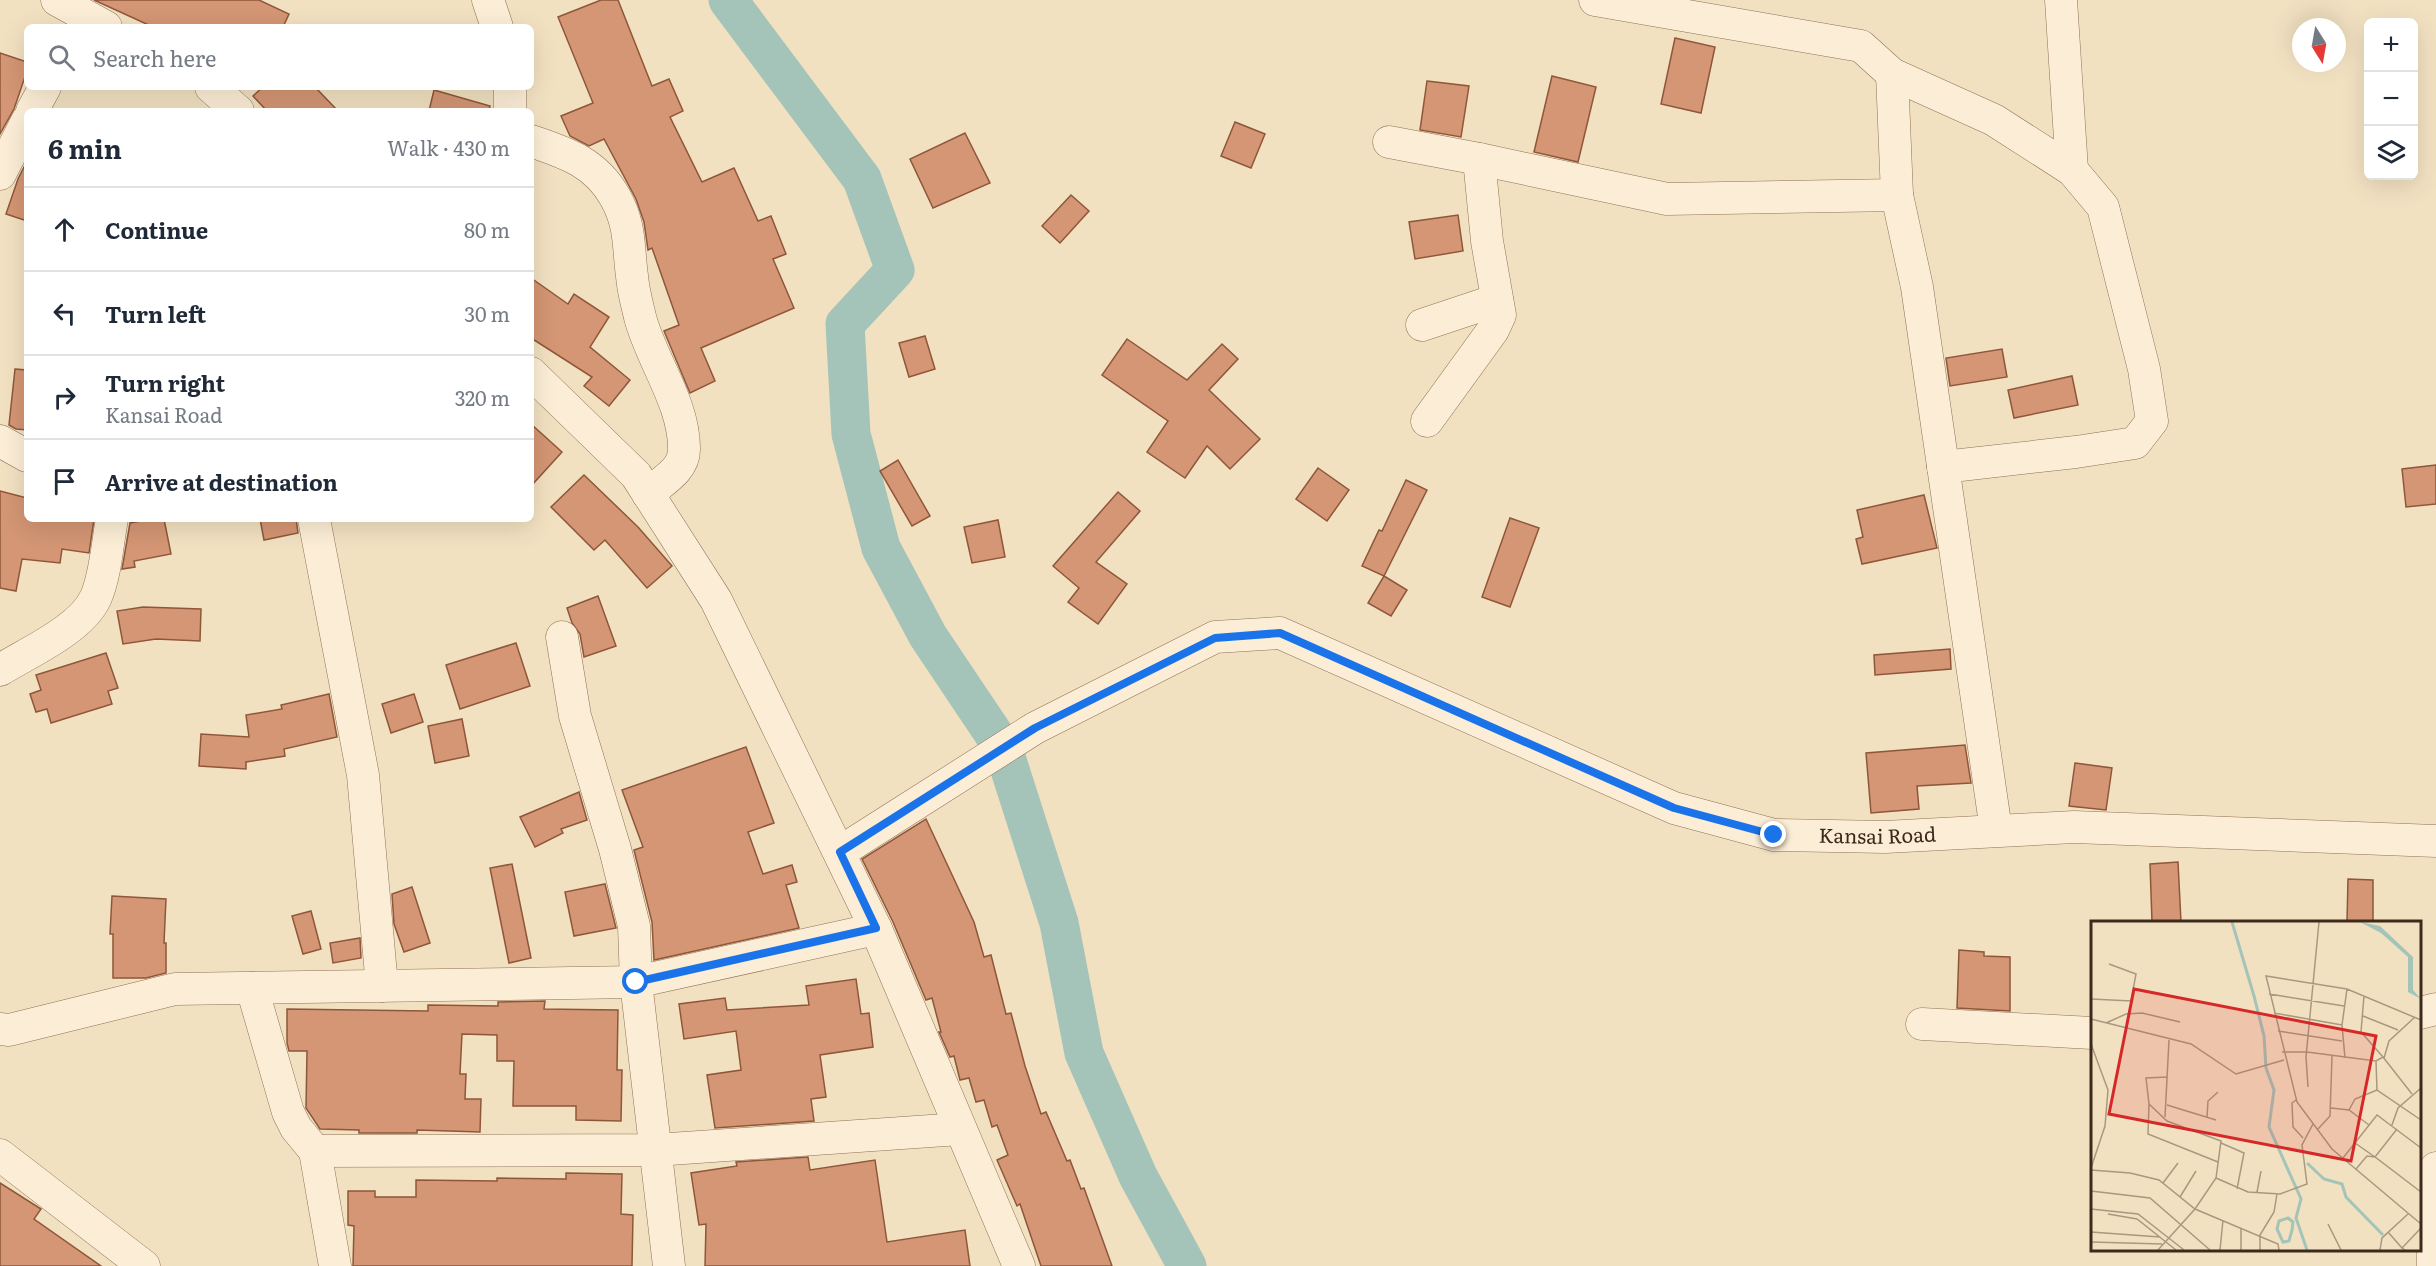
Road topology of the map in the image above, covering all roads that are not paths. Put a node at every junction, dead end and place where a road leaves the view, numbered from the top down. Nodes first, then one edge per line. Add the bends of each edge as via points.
1 (488, 0) edge
2 (1595, 0) edge
3 (2061, 0) edge
4 (496, 24) edge
5 (1892, 74) junction
6 (43, 90) edge
7 (214, 90) edge
8 (510, 90) edge
9 (34, 108) edge
10 (235, 108) edge
11 (510, 108) edge
12 (24, 127) edge
13 (534, 142) edge
14 (1389, 142) dead end
15 (1479, 159) junction
16 (2072, 170) junction
17 (0, 174) edge
18 (1897, 195) junction
19 (1497, 300) junction
20 (1422, 325) dead end
21 (534, 376) edge
22 (1427, 420) dead end
23 (0, 441) edge
24 (24, 454) edge
25 (1943, 467) junction
26 (648, 494) junction
27 (111, 522) edge
28 (315, 522) edge
29 (562, 638) dead end
30 (0, 670) edge
31 (1996, 830) junction
32 (2436, 841) edge
33 (840, 852) junction
34 (876, 928) junction
35 (636, 982) junction
36 (382, 986) junction
37 (252, 988) junction
38 (2436, 1009) edge
39 (2421, 1013) edge
40 (1922, 1024) dead end
41 (0, 1029) edge
42 (2091, 1033) edge
43 (960, 1129) junction
44 (656, 1150) junction
45 (315, 1151) junction
46 (0, 1155) edge
47 (2436, 1168) edge
48 (144, 1266) edge
49 (335, 1266) edge
50 (669, 1266) edge
51 (1019, 1266) edge
52 (2433, 1266) edge

1 - 4 street
2 - 5 street via 1861,46
3 - 16 street
5 - 16 street via 1994,120
5 - 18 street
6 - 9 street
7 - 10 street
8 - 11 street
12 - 17 street
13 - 26 street via 588,164 615,196 626,221 640,319 682,429 684,451 681,465
14 - 15 street
15 - 18 street via 1667,199
15 - 19 street
16 - 25 street via 2103,207 2144,369 2152,421 2135,443
18 - 25 street via 1917,287
19 - 20 street
19 - 22 street via 1500,315 1493,330
21 - 26 street via 636,475
23 - 24 street
25 - 31 street
26 - 33 street via 716,600
27 - 30 street via 101,583 84,615
28 - 36 street via 363,775
29 - 35 street via 575,716 634,926
31 - 32 street, Kansai Road via 2074,826
31 - 33 street, Kansai Road via 1885,837 1774,835 1674,808 1280,633 1215,638 1035,728
33 - 34 street
34 - 35 street
34 - 43 street
35 - 36 street
35 - 44 street
36 - 37 street
37 - 41 street via 176,989
37 - 45 street via 288,1112
38 - 39 street
40 - 42 street
43 - 44 street
43 - 51 street
44 - 45 street
44 - 50 street
45 - 49 street
46 - 48 street
47 - 52 street

